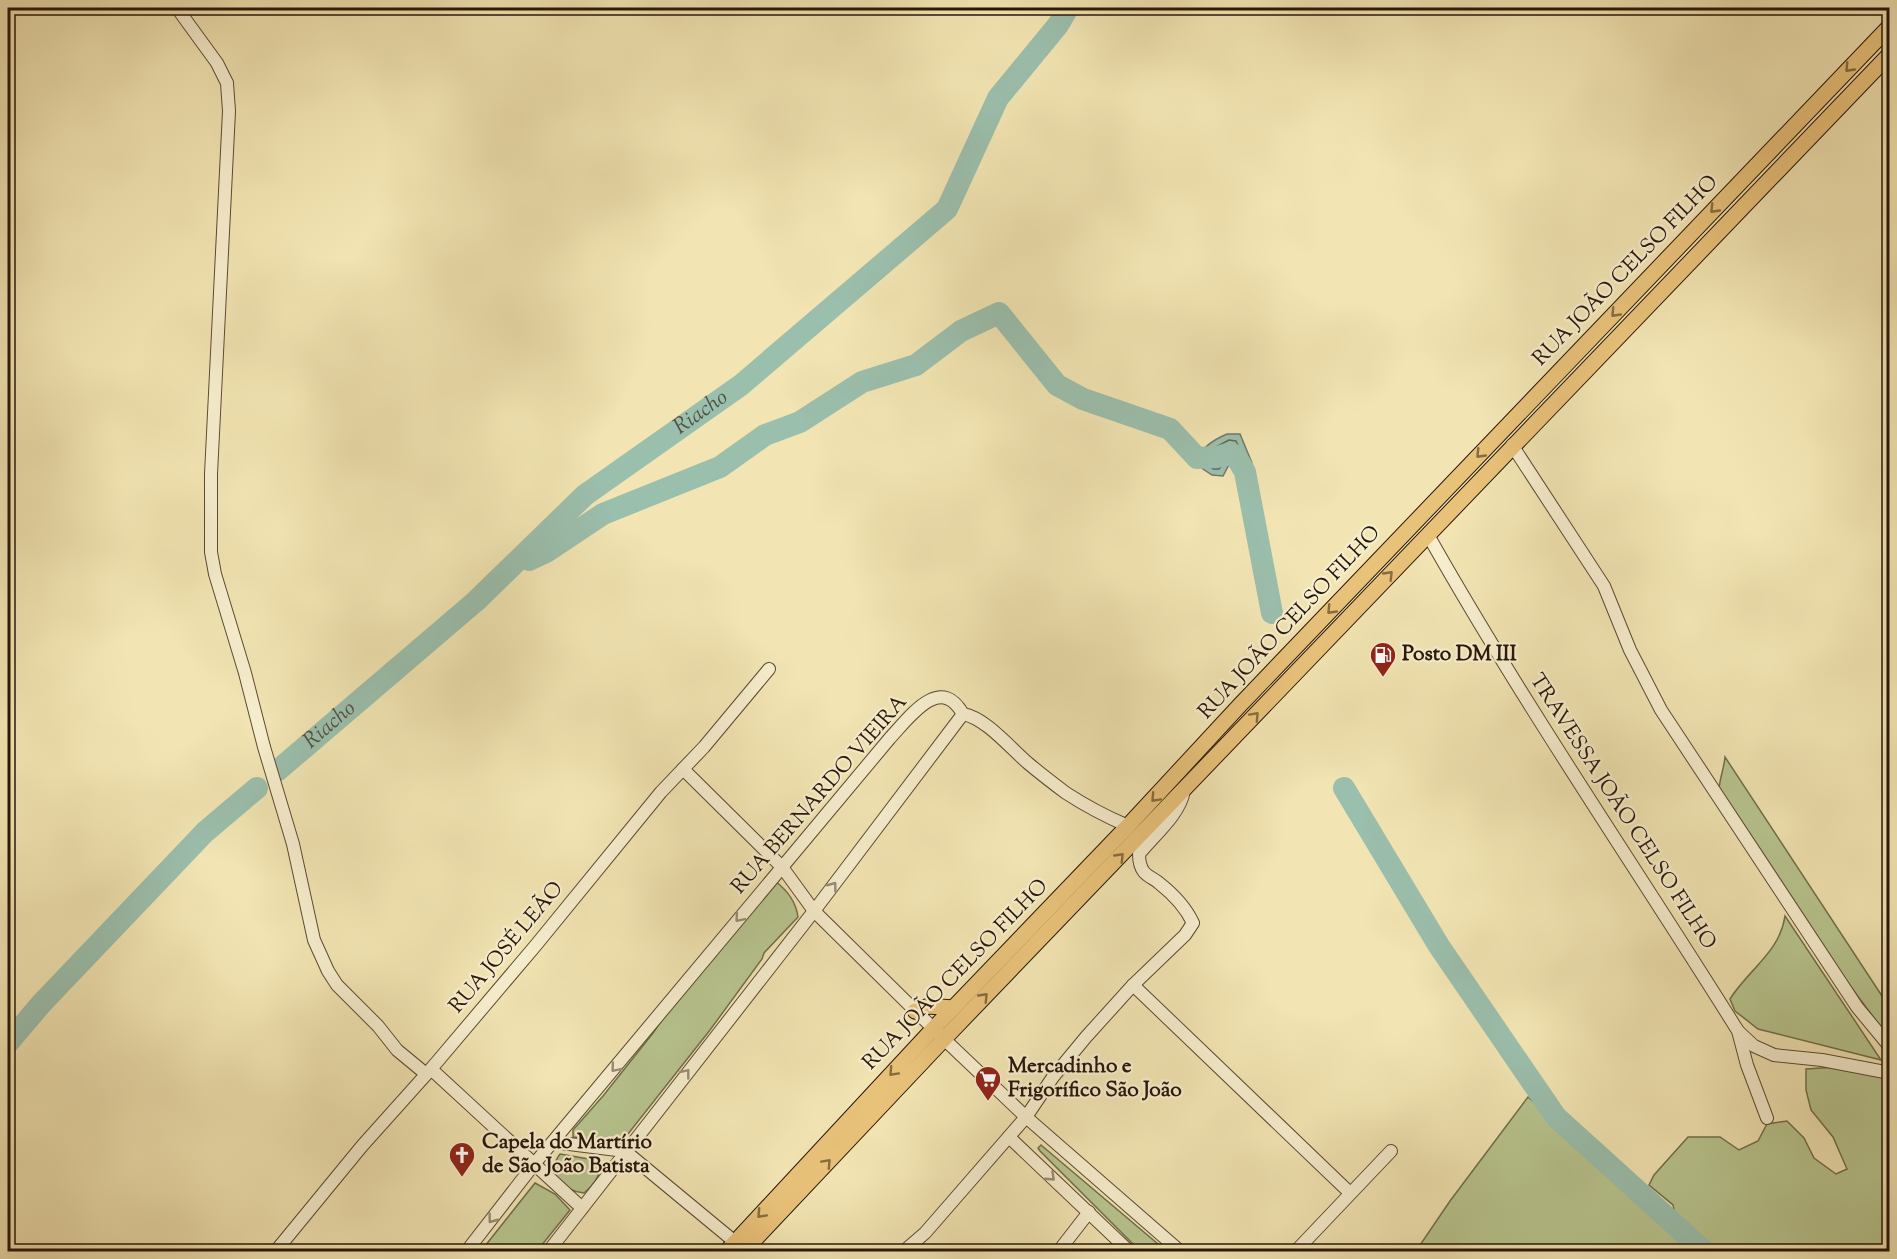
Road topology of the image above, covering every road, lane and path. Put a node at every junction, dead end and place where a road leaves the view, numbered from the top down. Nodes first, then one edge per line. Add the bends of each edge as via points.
1 (177, 8) edge
2 (1890, 26) edge
3 (1890, 54) edge
4 (1773, 148) junction
5 (1787, 162) junction
6 (1640, 287) junction
7 (1653, 301) junction
8 (1512, 445) junction
9 (1428, 535) junction
10 (769, 669) dead end
11 (963, 714) junction
12 (1183, 768) junction
13 (683, 769) junction
14 (1195, 780) junction
15 (1184, 791) junction
16 (1128, 826) junction
17 (782, 867) junction
18 (814, 911) junction
19 (1133, 985) junction
20 (952, 1008) junction
21 (915, 1011) junction
22 (1738, 1031) junction
23 (939, 1034) junction
24 (1890, 1047) edge
25 (428, 1072) junction
26 (1890, 1073) edge
27 (1026, 1117) junction
28 (1767, 1118) dead end
29 (1009, 1137) junction
30 (553, 1142) junction
31 (625, 1151) junction
32 (1392, 1151) dead end
33 (535, 1163) junction
34 (1350, 1193) junction
35 (582, 1208) junction
36 (1089, 1212) junction
37 (925, 1233) junction
38 (735, 1248) edge
39 (275, 1251) edge
40 (466, 1251) edge
41 (548, 1251) edge
42 (903, 1251) edge
43 (918, 1251) edge
44 (1058, 1251) edge
45 (1130, 1251) edge
46 (1181, 1251) edge
47 (1295, 1251) edge

1 - 25 street via 217,63 227,83 229,111 211,474 211,552 215,574 293,844 314,940 337,986 397,1050
2 -> 4 main road, RUA JOÃO CELSO FILHO
3 - 5 main road, RUA JOÃO CELSO FILHO
4 - 5 main road
4 -> 6 main road, RUA JOÃO CELSO FILHO
5 - 7 main road, RUA JOÃO CELSO FILHO
6 - 7 main road
6 -> 12 main road, RUA JOÃO CELSO FILHO
7 - 8 main road, RUA JOÃO CELSO FILHO
8 - 9 main road, RUA JOÃO CELSO FILHO
8 - 24 street via 1604,586 1630,650 1661,710 1857,1007
14 -> 9 main road, RUA JOÃO CELSO FILHO
9 - 22 street, TRAVESSA JOÃO CELSO FILHO via 1541,722
10 - 13 street, RUA JOSÉ LEÃO
11 - 16 street via 975,717 1066,792
11 - 17 street, RUA BERNARDO VIEIRA via 945,697 925,703 890,738
18 -> 11 street
12 - 14 main road
12 -> 16 main road, RUA JOÃO CELSO FILHO
13 - 17 street
13 - 25 street, RUA JOSÉ LEÃO
14 - 15 main road, RUA JOÃO CELSO FILHO
15 - 19 street via 1177,811 1139,854 1145,873 1179,902 1192,923 1185,935
23 -> 15 main road, RUA JOÃO CELSO FILHO
16 - 20 main road, RUA JOÃO CELSO FILHO
17 - 18 street
17 -> 30 street, RUA BERNARDO VIEIRA
18 - 21 street
31 -> 18 street
19 - 27 street via 1053,1077
19 - 34 street
20 - 21 main road via 928,1006
20 - 23 main road, RUA JOÃO CELSO FILHO
21 - 23 street
22 - 26 street via 1754,1047 1774,1054
22 - 28 street, TRAVESSA JOÃO CELSO FILHO
23 - 27 street
23 - 38 main road, RUA JOÃO CELSO FILHO
25 - 33 street
25 - 39 street, RUA JOSÉ LEÃO
27 - 29 street
27 - 46 street
29 -> 36 street
29 - 37 street
30 - 31 street
30 - 33 street, RUA BERNARDO VIEIRA
31 - 35 street
31 - 38 street
32 - 34 street
33 - 35 street
33 -> 40 street, RUA BERNARDO VIEIRA
34 - 47 street
35 - 41 street
36 - 44 street
36 - 45 street
37 - 42 street
37 - 43 street

